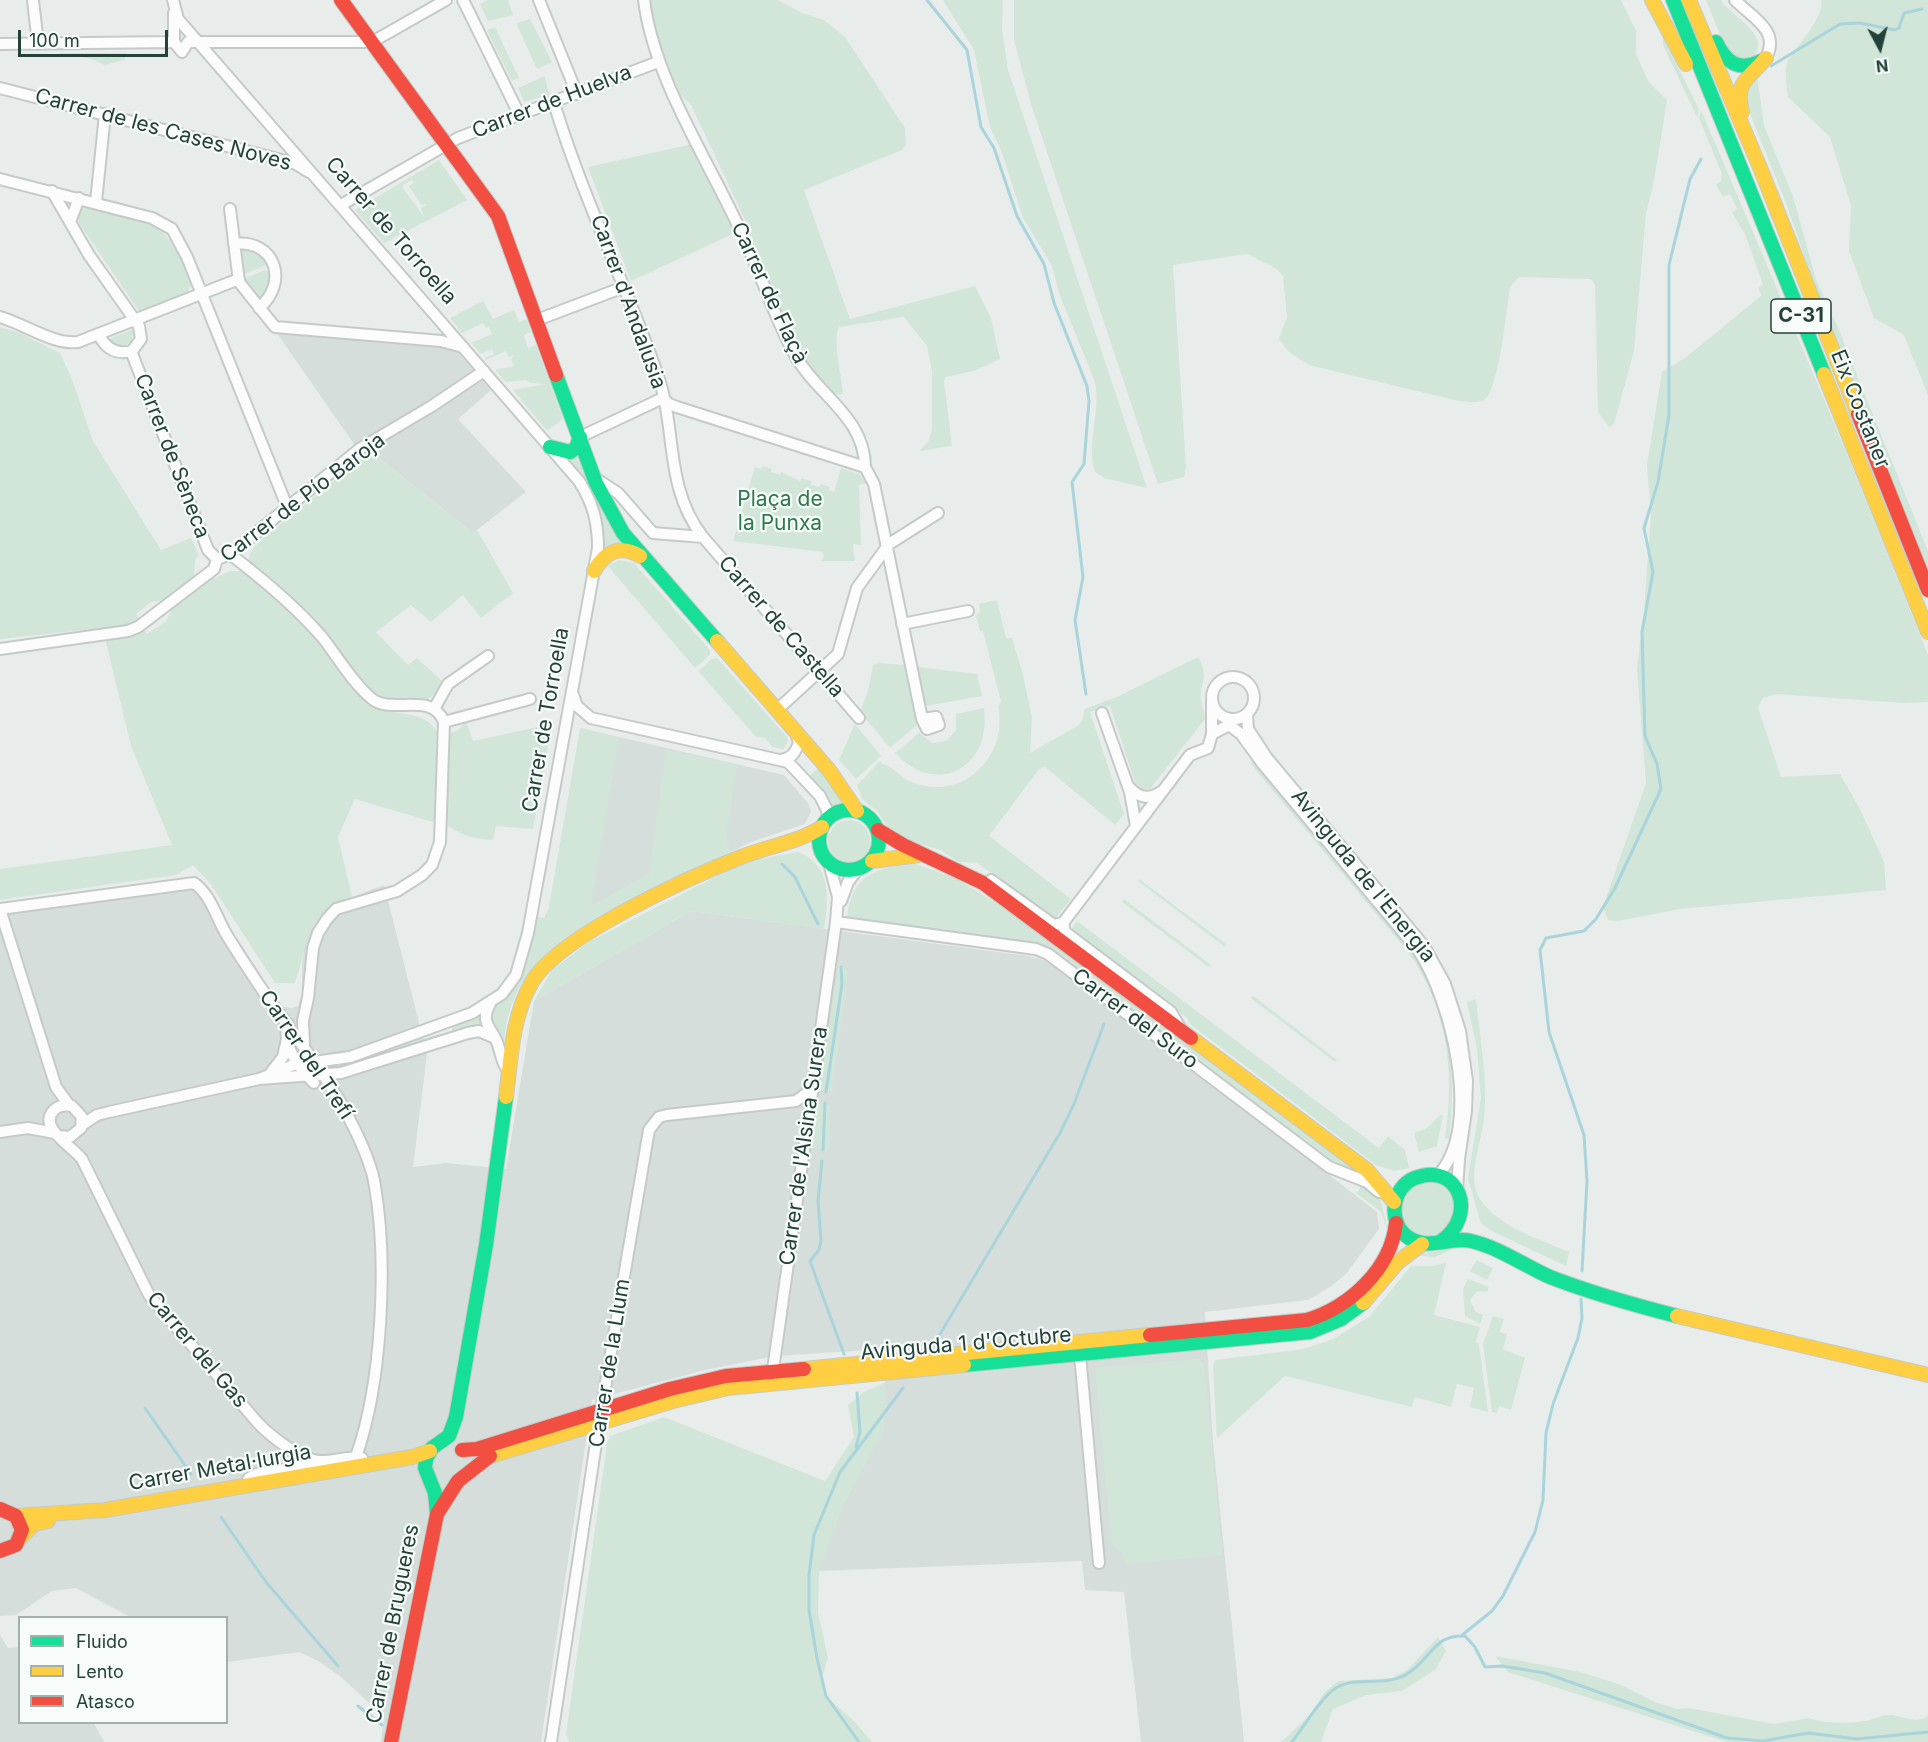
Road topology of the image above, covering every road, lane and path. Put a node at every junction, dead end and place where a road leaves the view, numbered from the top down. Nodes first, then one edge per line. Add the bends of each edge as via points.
1 (33, 0) edge
2 (341, 0) edge
3 (446, 0) edge
4 (464, 0) edge
5 (539, 0) edge
6 (644, 0) edge
7 (1652, 0) edge
8 (1673, 0) edge
9 (1689, 0) edge
10 (1699, 0) edge
11 (1735, 0) edge
12 (173, 1) edge
13 (174, 42) junction
14 (372, 42) junction
15 (0, 44) edge
16 (38, 44) junction
17 (200, 44) junction
18 (1766, 58) junction
19 (658, 62) junction
20 (0, 88) edge
21 (577, 94) junction
22 (554, 103) junction
23 (105, 114) junction
24 (520, 116) junction
25 (447, 145) junction
26 (1761, 170) junction
27 (0, 179) edge
28 (321, 182) junction
29 (52, 191) junction
30 (79, 198) junction
31 (96, 202) junction
32 (340, 205) junction
33 (230, 209) dead end
34 (70, 222) junction
35 (1762, 222) junction
36 (234, 244) junction
37 (239, 279) junction
38 (624, 287) junction
39 (204, 293) junction
40 (259, 308) junction
41 (0, 317) edge
42 (537, 320) junction
43 (136, 321) junction
44 (99, 335) junction
45 (463, 347) junction
46 (130, 351) junction
47 (484, 371) junction
48 (663, 398) junction
49 (580, 437) junction
50 (550, 447) junction
51 (865, 467) junction
52 (595, 478) junction
53 (288, 509) junction
54 (938, 513) dead end
55 (703, 537) junction
56 (886, 550) junction
57 (230, 554) junction
58 (217, 559) junction
59 (645, 559) junction
60 (594, 571) junction
61 (1928, 590) edge
62 (968, 611) dead end
63 (902, 624) junction
64 (1928, 633) edge
65 (0, 649) edge
66 (488, 656) dead end
67 (819, 672) junction
68 (573, 695) junction
69 (530, 699) dead end
70 (1212, 701) junction
71 (434, 709) junction
72 (777, 710) junction
73 (1102, 713) dead end
74 (859, 718) dead end
75 (922, 719) dead end
76 (1238, 719) junction
77 (444, 722) junction
78 (794, 729) junction
79 (1212, 734) junction
80 (781, 760) junction
81 (1164, 789) junction
82 (1130, 793) junction
83 (1152, 804) junction
84 (857, 811) junction
85 (825, 823) junction
86 (1136, 826) junction
87 (878, 830) junction
88 (784, 844) junction
89 (922, 855) junction
90 (826, 859) junction
91 (872, 861) junction
92 (958, 868) junction
93 (857, 870) junction
94 (0, 909) edge
95 (836, 922) junction
96 (1063, 923) junction
97 (490, 1004) junction
98 (306, 1007) junction
99 (286, 1024) junction
100 (441, 1025) junction
101 (1183, 1033) junction
102 (493, 1037) junction
103 (438, 1042) junction
104 (297, 1065) junction
105 (315, 1068) junction
106 (344, 1072) junction
107 (509, 1072) junction
108 (275, 1074) junction
109 (814, 1074) junction
110 (56, 1087) junction
111 (338, 1100) junction
112 (788, 1102) junction
113 (73, 1107) junction
114 (109, 1112) junction
115 (52, 1113) junction
116 (28, 1128) junction
117 (81, 1128) junction
118 (0, 1132) edge
119 (806, 1134) junction
120 (56, 1135) junction
121 (82, 1160) junction
122 (1367, 1170) junction
123 (1437, 1176) junction
124 (1408, 1181) junction
125 (1457, 1190) junction
126 (1394, 1205) junction
127 (1463, 1216) junction
128 (1396, 1223) junction
129 (1440, 1242) junction
130 (1422, 1244) junction
131 (1487, 1247) junction
132 (1080, 1355) junction
133 (958, 1360) junction
134 (1928, 1375) edge
135 (774, 1376) junction
136 (600, 1416) junction
137 (456, 1418) junction
138 (436, 1447) junction
139 (461, 1449) junction
140 (487, 1451) junction
141 (356, 1457) junction
142 (318, 1461) junction
143 (374, 1463) junction
144 (466, 1473) junction
145 (428, 1475) junction
146 (456, 1484) junction
147 (246, 1485) junction
148 (0, 1509) edge
149 (437, 1514) junction
150 (16, 1516) junction
151 (21, 1538) junction
152 (0, 1551) edge
153 (1099, 1563) dead end
154 (391, 1742) edge
155 (551, 1742) edge

1 - 16 street
2 - 14 main road
3 - 14 street
4 - 24 street
5 - 21 street
6 - 19 street, Carrer de Flaçà
7 - 35 main road
8 - 35 main road, Eix Costaner / C-31
9 - 26 main road, Eix Costaner / C-31
10 - 18 main road via 1728,63 1744,68
11 - 18 street via 1765,28 1771,39
12 - 13 street, Carrer de Torroella
12 - 17 street, Carrer de Torroella via 178,19
13 - 16 street
13 - 17 street via 182,52 188,42
14 - 17 street
14 - 25 main road
15 - 16 street
17 - 28 street, Carrer de Torroella
18 - 26 main road via 1740,83 1738,92
19 - 21 street, Carrer de Huelva
19 - 51 street, Carrer de Flaçà via 742,232 794,353 807,375 850,419 863,449
20 - 23 street, Carrer de les Cases Noves
21 - 22 street, Carrer de Huelva
22 - 24 street, Carrer de Huelva
22 - 38 street, Carrer d'Andalusia
23 - 28 street, Carrer de les Cases Noves via 296,164
23 - 31 street
24 - 25 street, Carrer de Huelva
25 - 32 street, Carrer de Huelva
25 - 42 main road via 498,216
26 - 61 main road, Eix Costaner / C-31
27 - 29 street
28 - 32 street, Carrer de Torroella
29 - 30 street
29 - 34 street
30 - 31 street
30 - 34 street
31 - 39 street via 164,222 172,229
32 - 45 street, Carrer de Torroella
33 - 36 street
34 - 43 street
35 - 64 main road, Eix Costaner / C-31
36 - 37 street
36 - 40 street via 256,245 272,262 275,285
37 - 39 street
37 - 40 street
38 - 42 street
38 - 48 street, Carrer d'Andalusia
39 - 43 street
39 - 53 street
40 - 45 street via 275,327 441,341
41 - 44 street via 62,343
42 - 49 main road
43 - 44 street
43 - 46 street via 141,339
44 - 46 street via 116,352
45 - 47 street, Carrer de Torroella
46 - 58 street, Carrer de Sèneca via 208,550
47 - 50 street, Carrer de Torroella
47 - 53 street, Carrer de Pío Baroja via 361,448
48 - 49 street
48 - 51 street via 677,408
48 - 55 street, Carrer d'Andalusia via 682,498 689,518
49 - 50 main road via 572,452
49 - 52 main road
50 - 60 street, Carrer de Torroella via 579,481 592,505 598,531
51 - 56 street, Carrer de Flaçà via 874,484
52 - 55 street via 618,493 653,533
52 - 59 main road via 618,524
53 - 57 street, Carrer de Pío Baroja
54 - 56 street via 903,533
55 - 67 street, Carrer de Castella
56 - 63 street, Carrer de Flaçà
56 - 67 street via 857,588 838,654
57 - 58 street, Carrer de Pío Baroja
57 - 71 street via 320,635 376,703 420,704
58 - 65 street, Carrer de Pío Baroja via 213,569 148,622 128,631
59 - 60 main road via 633,551 618,549 604,556
59 - 72 main road
60 - 68 street, Carrer de Torroella
62 - 63 street
63 - 75 street, Carrer de Flaçà
66 - 71 street via 448,684
67 - 72 street
67 - 74 street, Carrer de Castella
68 - 80 street via 577,706 591,718
68 - 97 street, Carrer de Torroella via 522,962 509,985
69 - 77 street
70 - 76 street via 1218,713 1228,720
70 - 76 street via 1215,688 1224,679 1243,679 1254,694 1253,707
70 - 79 street
71 - 77 street
72 - 78 main road
73 - 82 street
76 - 79 street
76 - 123 street, Avinguda de l'Energia via 1241,734 1262,763 1418,950 1438,987 1453,1033 1459,1111 1453,1147
76 - 125 street, Avinguda de l'Energia via 1424,946 1445,984 1460,1031 1467,1081
77 - 98 street via 440,842 432,865 398,891 336,909 327,919 314,941
78 - 80 street via 797,749
78 - 84 main road via 838,780
79 - 81 street via 1208,748 1190,755
80 - 85 street via 799,770 820,796 827,810
81 - 82 street via 1148,797
81 - 83 street
82 - 83 street via 1144,807
82 - 86 street
83 - 86 street
84 - 85 main road via 838,812
84 - 87 main road via 870,818
85 - 88 main road via 805,838
85 - 90 main road via 819,839
86 - 96 street
87 - 89 main road via 893,842
87 - 91 main road via 879,846
88 - 90 main road via 798,845
88 - 107 main road via 719,865 556,954 537,975 524,998
89 - 91 main road
89 - 92 main road
90 - 93 main road via 842,870
90 - 95 street, Carrer de l'Alsina Surera via 838,897
91 - 93 main road
92 - 96 street via 974,870 1054,925
92 - 101 main road via 1022,911
93 - 95 street, Carrer de l'Alsina Surera via 842,895
94 - 99 street, Carrer del Trefí via 194,883 205,892 226,935
94 - 110 street
95 - 109 street, Carrer de l'Alsina Surera
95 - 126 street, Carrer del Suro via 1036,949 1048,954 1329,1167 1367,1182
96 - 101 street via 1065,932 1171,1012
97 - 100 street
97 - 102 street via 487,1027
98 - 99 street
98 - 105 street via 302,1030
99 - 104 street
99 - 105 street, Carrer del Trefí
99 - 108 street via 283,1057
100 - 103 street via 448,1030
100 - 105 street
101 - 122 main road
102 - 103 street via 476,1031
102 - 107 street
103 - 106 street
104 - 105 street
104 - 105 street
104 - 108 street
105 - 106 street
105 - 108 street
105 - 111 street, Carrer del Trefí
106 - 111 street via 334,1083
107 - 137 main road via 486,1245
108 - 114 street
109 - 112 street via 807,1093
109 - 119 street, Carrer de l'Alsina Surera
110 - 113 street
110 - 115 street
111 - 141 street, Carrer del Trefí via 375,1184 379,1224 379,1347
112 - 119 street via 801,1112
112 - 136 street, Carrer de la Llum via 668,1115 652,1124
113 - 114 street
113 - 115 street
113 - 117 street via 82,1117
114 - 117 street via 92,1118
115 - 116 street
115 - 120 street via 50,1127
116 - 118 street
116 - 120 street
117 - 120 street via 70,1137
117 - 121 street, Carrer del Gas
119 - 135 street, Carrer de l'Alsina Surera
120 - 121 street, Carrer del Gas
121 - 142 street, Carrer del Gas via 155,1303 270,1436
122 - 124 main road
122 - 126 main road
123 - 124 main road via 1423,1175
123 - 125 main road
124 - 126 main road
125 - 127 main road via 1463,1202
126 - 128 main road
127 - 129 main road via 1455,1232
127 - 131 main road
128 - 130 main road via 1409,1239
128 - 133 main road, Avinguda 1 d'Octubre via 1394,1242 1358,1290 1336,1309 1307,1320
129 - 130 main road
129 - 131 main road via 1460,1240
130 - 132 main road, Avinguda 1 d'Octubre via 1403,1254 1356,1310 1310,1332
131 - 134 main road via 1551,1277 1613,1298 1817,1352
132 - 133 main road, Avinguda 1 d'Octubre
132 - 153 street
133 - 135 main road, Avinguda 1 d'Octubre
135 - 136 main road, Avinguda 1 d'Octubre
136 - 140 main road, Avinguda 1 d'Octubre
136 - 155 street, Carrer de la Llum
137 - 138 main road via 449,1436
137 - 139 main road
138 - 139 main road
138 - 143 main road, Carrer Metal·lurgia via 412,1457
138 - 145 main road via 425,1463
139 - 140 main road
139 - 144 main road via 468,1461
140 - 144 main road
141 - 142 street
141 - 143 street
142 - 147 street via 257,1474
143 - 147 main road, Carrer Metal·lurgia
144 - 146 main road
145 - 146 main road via 440,1485
145 - 149 main road
145 - 151 main road, Carrer Metal·lurgia via 410,1466 397,1465 216,1498 48,1521 34,1524
146 - 149 main road via 446,1494
147 - 150 main road, Carrer Metal·lurgia via 105,1510
148 - 150 main road
149 - 154 main road, Carrer de Brugueres
150 - 151 main road
151 - 152 main road, Carrer Metal·lurgia via 13,1547

